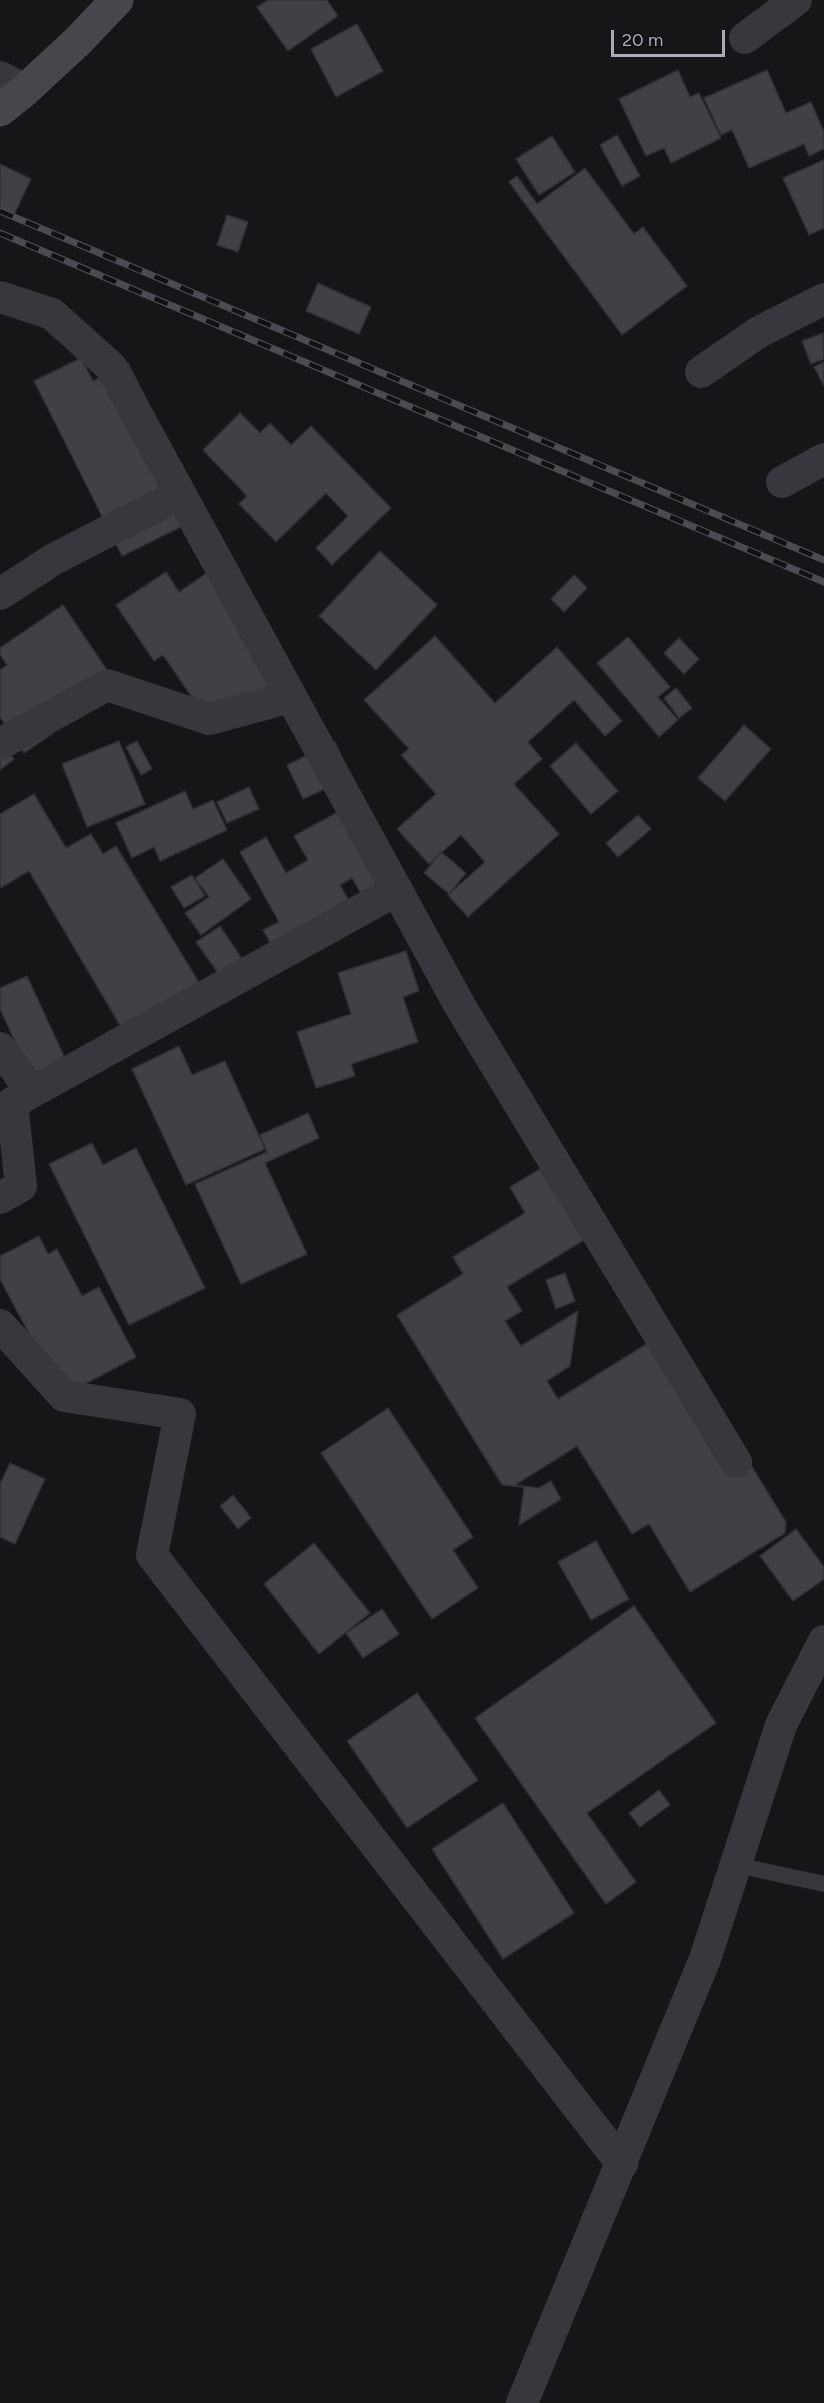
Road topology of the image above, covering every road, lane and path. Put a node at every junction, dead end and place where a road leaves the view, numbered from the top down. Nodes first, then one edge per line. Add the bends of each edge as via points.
1 (117, 0) edge
2 (796, 0) edge
3 (745, 38) dead end
4 (13, 84) edge
5 (0, 110) edge
6 (0, 297) edge
7 (824, 299) edge
8 (701, 372) dead end
9 (824, 459) edge
10 (782, 482) dead end
11 (180, 494) junction
12 (0, 594) edge
13 (291, 697) junction
14 (0, 744) edge
15 (397, 890) junction
16 (0, 1048) edge
17 (32, 1092) junction
18 (0, 1198) edge
19 (0, 1325) edge
20 (736, 1462) dead end
21 (824, 1641) edge
22 (736, 1865) junction
23 (824, 1884) edge
24 (622, 2164) junction
25 (522, 2403) edge

1 - 4 main road via 78,41
2 - 3 street
4 - 5 main road
6 - 11 street via 52,314 111,367
7 - 8 street via 759,332
9 - 10 street
11 - 12 street via 54,559
11 - 13 street
13 - 14 street via 209,719 107,685
13 - 15 street
15 - 17 street
15 - 20 street via 460,1006
16 - 17 street
17 - 18 street via 12,1103 21,1186
19 - 24 street via 64,1396 180,1414 152,1555
21 - 22 street via 781,1725
22 - 23 lane
22 - 24 street via 705,1959
24 - 25 street

